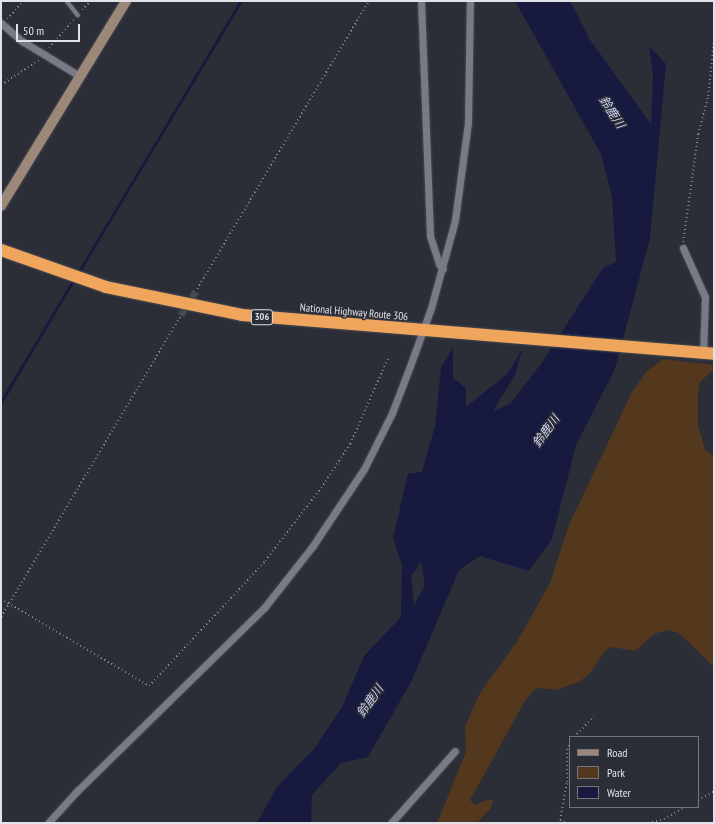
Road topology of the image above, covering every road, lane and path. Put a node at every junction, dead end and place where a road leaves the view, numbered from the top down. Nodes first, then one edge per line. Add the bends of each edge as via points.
1 (23, 1) edge
2 (67, 1) edge
3 (90, 1) edge
4 (126, 1) edge
5 (369, 1) edge
6 (421, 1) edge
7 (470, 1) edge
8 (78, 15) junction
9 (1, 24) edge
10 (714, 38) edge
11 (44, 54) junction
12 (78, 74) junction
13 (1, 85) edge
14 (1, 206) edge
15 (683, 248) joint
16 (1, 250) edge
17 (443, 268) junction
18 (197, 289) tunnel mouth
19 (181, 315) tunnel mouth
20 (425, 331) junction
21 (706, 353) edge
22 (388, 358) dead end
23 (1, 599) edge
24 (9, 604) junction
25 (1, 617) edge
26 (593, 717) dead end
27 (575, 736) edge
28 (569, 745) edge
29 (455, 751) dead end
30 (714, 791) edge
31 (699, 799) edge
32 (683, 808) edge
33 (560, 820) junction
34 (48, 823) edge
35 (391, 823) edge
36 (558, 823) edge
37 (567, 823) edge
38 (648, 823) edge

1 - 9 path
2 - 8 lane
3 - 8 path
4 - 12 street
5 - 18 path
6 - 17 street via 430,236 438,264
7 - 17 street via 468,123 458,206
8 - 11 path
9 - 11 street
10 - 15 path via 708,96 698,134 684,219
11 - 12 street
11 - 13 path via 29,68
12 - 14 street
15 - 21 street via 705,297
16 - 20 highway, National Highway Route 306 / 306 via 106,287 191,306 250,316
17 - 20 street
19 - 24 path
20 - 21 highway, National Highway Route 306 / 306
20 - 34 street via 392,412 364,469 299,565 238,634 76,792
22 - 24 path via 350,444 316,495 265,562 149,686
23 - 24 path
24 - 25 path
26 - 27 path
28 - 33 path via 568,782
29 - 35 street
30 - 31 path
32 - 38 path via 664,819
33 - 36 path
33 - 37 path

